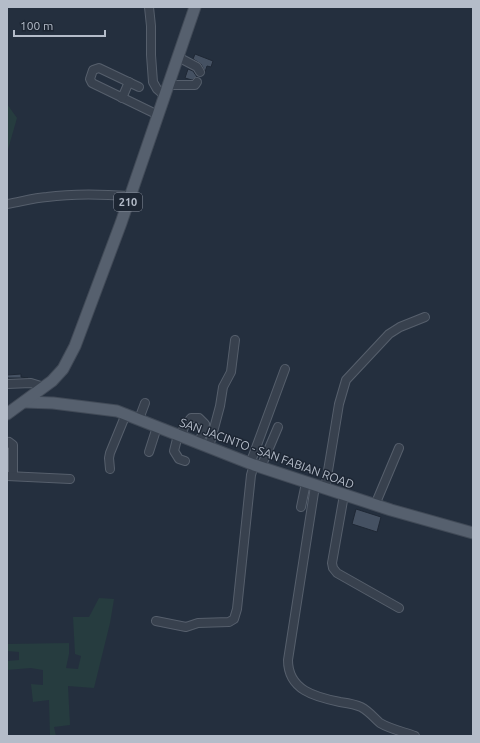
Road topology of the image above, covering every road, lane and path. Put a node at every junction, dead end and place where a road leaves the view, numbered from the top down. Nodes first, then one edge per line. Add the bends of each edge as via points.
1 (149, 7) edge
2 (195, 7) edge
3 (178, 57) junction
4 (200, 72) dead end
5 (130, 82) junction
6 (197, 82) dead end
7 (139, 87) dead end
8 (167, 90) junction
9 (122, 98) junction
10 (158, 115) junction
11 (130, 196) junction
12 (7, 204) edge
13 (425, 317) dead end
14 (235, 340) dead end
15 (285, 369) dead end
16 (7, 384) edge
17 (48, 384) junction
18 (24, 402) junction
19 (53, 403) junction
20 (145, 403) dead end
21 (7, 414) edge
22 (126, 414) junction
23 (139, 419) junction
24 (278, 427) dead end
25 (169, 432) junction
26 (198, 443) junction
27 (7, 444) edge
28 (209, 447) junction
29 (399, 448) dead end
30 (148, 452) dead end
31 (185, 461) dead end
32 (255, 465) junction
33 (110, 469) dead end
34 (10, 476) edge
35 (70, 479) dead end
36 (315, 486) junction
37 (344, 495) junction
38 (375, 505) junction
39 (301, 507) dead end
40 (473, 533) edge
41 (399, 608) dead end
42 (156, 621) dead end
43 (415, 736) edge

1 - 8 street via 152,82 157,89
2 - 3 main road, 210
3 - 4 street via 197,66
3 - 8 main road, 210
5 - 7 street
5 - 9 street
5 - 9 street via 99,68 93,70 90,79 92,84
6 - 8 street via 195,86
8 - 10 main road, 210
9 - 10 street
10 - 11 main road, 210
11 - 12 street via 74,194
11 - 17 main road, 210 via 101,279 63,369
13 - 36 street via 389,334 346,380
14 - 28 street via 231,372 223,387
15 - 32 street
16 - 17 street
17 - 18 main road, 210
17 - 19 main road
18 - 19 main road, SAN JACINTO - SAN FABIAN ROAD
18 - 21 main road, 210
19 - 22 main road, SAN JACINTO - SAN FABIAN ROAD
20 - 23 street
22 - 23 main road, SAN JACINTO - SAN FABIAN ROAD
22 - 33 street via 110,453
23 - 25 main road, SAN JACINTO - SAN FABIAN ROAD
24 - 32 street
25 - 26 main road, SAN JACINTO - SAN FABIAN ROAD
25 - 26 street via 184,427 191,418 199,418 205,424
25 - 30 street
25 - 31 street via 174,451 179,459
26 - 28 main road, SAN JACINTO - SAN FABIAN ROAD
27 - 34 street via 9,442 13,445
28 - 32 main road, SAN JACINTO - SAN FABIAN ROAD
29 - 38 street
32 - 36 main road, SAN JACINTO - SAN FABIAN ROAD
32 - 42 street via 250,483 234,619 229,622 198,622 186,627
34 - 35 street
36 - 37 main road, SAN JACINTO - SAN FABIAN ROAD
36 - 39 street
36 - 43 street via 288,660 290,675 303,690 324,698 360,706 381,723
37 - 38 main road, SAN JACINTO - SAN FABIAN ROAD
37 - 41 street via 333,568 337,573
38 - 40 main road, SAN JACINTO - SAN FABIAN ROAD

